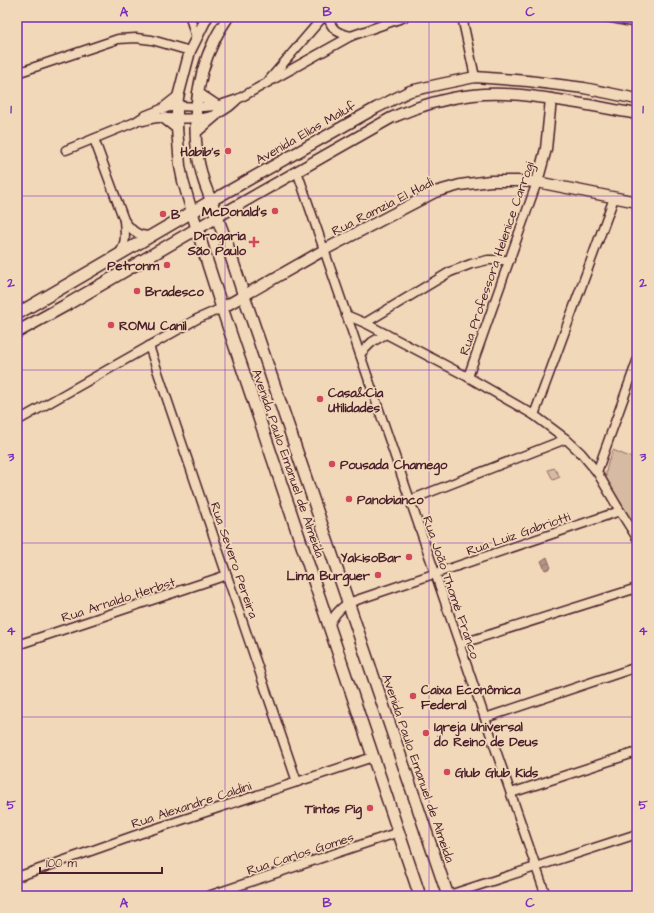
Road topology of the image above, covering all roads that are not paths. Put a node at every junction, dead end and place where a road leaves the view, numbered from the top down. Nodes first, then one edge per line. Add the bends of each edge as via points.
1 (190, 17) edge
2 (207, 17) edge
3 (228, 17) edge
4 (323, 17) edge
5 (328, 17) edge
6 (405, 17) edge
7 (462, 17) edge
8 (607, 17) edge
9 (637, 23) edge
10 (351, 36) junction
11 (196, 38) junction
12 (190, 51) junction
13 (17, 73) edge
14 (475, 77) junction
15 (265, 84) junction
16 (198, 93) junction
17 (618, 95) junction
18 (551, 99) junction
19 (637, 99) edge
20 (178, 102) junction
21 (196, 107) junction
22 (217, 110) junction
23 (615, 110) junction
24 (164, 113) junction
25 (637, 114) edge
26 (196, 118) junction
27 (177, 123) junction
28 (196, 132) junction
29 (94, 138) junction
30 (66, 150) dead end
31 (297, 172) junction
32 (538, 182) junction
33 (614, 198) junction
34 (211, 201) junction
35 (637, 202) edge
36 (192, 212) junction
37 (217, 217) junction
38 (124, 220) junction
39 (197, 229) junction
40 (152, 236) junction
41 (324, 250) junction
42 (118, 255) junction
43 (510, 260) junction
44 (97, 267) junction
45 (244, 296) junction
46 (68, 304) junction
47 (222, 308) junction
48 (17, 314) edge
49 (346, 315) junction
50 (365, 323) junction
51 (17, 332) edge
52 (386, 334) junction
53 (149, 346) junction
54 (360, 354) junction
55 (637, 361) edge
56 (468, 377) junction
57 (534, 415) junction
58 (17, 421) edge
59 (566, 439) junction
60 (597, 472) junction
61 (410, 500) junction
62 (620, 511) junction
63 (637, 538) edge
64 (436, 574) junction
65 (227, 576) junction
66 (637, 588) edge
67 (348, 603) junction
68 (329, 626) junction
69 (460, 644) junction
70 (17, 645) edge
71 (637, 668) edge
72 (485, 718) junction
73 (637, 752) edge
74 (373, 757) junction
75 (297, 782) junction
76 (511, 793) junction
77 (399, 832) junction
78 (637, 834) edge
79 (536, 867) junction
80 (17, 877) edge
81 (208, 896) edge
82 (420, 896) edge
83 (447, 896) edge
84 (546, 896) edge

1 - 11 street
2 - 11 street
3 - 16 street via 206,59
4 - 15 street
5 - 10 street via 335,30
6 - 10 street
7 - 14 street
8 - 9 street
10 - 15 street
11 - 12 street
12 - 13 street via 152,40 118,39
12 - 20 street
14 - 17 street, Avenida Elias Maluf via 584,88
14 - 34 street, Avenida Elias Maluf via 410,91
15 - 22 street
16 - 21 street
16 - 22 street
17 - 19 street, Avenida Elias Maluf
17 - 23 street
18 - 23 street
18 - 31 street via 510,94 474,94 440,100 392,118
18 - 32 street, Rua Professora Helenice Carrogi via 546,149
20 - 21 street
20 - 24 street
20 - 27 street
21 - 22 street
21 - 26 street
22 - 26 street
22 - 28 street
23 - 25 street
24 - 27 street
24 - 29 street via 156,118 135,122
26 - 27 street
26 - 28 street
27 - 36 street via 180,166
28 - 34 street via 202,175
29 - 30 street
29 - 38 street
31 - 37 street
31 - 41 street, Rua João Thomé Franco
32 - 33 street, Rua Ramzia El Hadi
32 - 41 street, Rua Ramzia El Hadi via 490,181 435,192
32 - 43 street, Rua Professora Helenice Carrogi
33 - 35 street, Rua Ramzia El Hadi
33 - 57 street
34 - 36 main road, Avenida Elias Maluf
34 - 37 main road, Avenida Paulo Emanuel de Almeida
36 - 39 main road, Avenida Paulo Emanuel de Almeida
36 - 40 main road, Avenida Elias Maluf
37 - 39 main road
37 - 45 main road, Avenida Paulo Emanuel de Almeida
38 - 40 street via 139,235
38 - 42 street via 125,244
39 - 46 main road
39 - 47 main road, Avenida Paulo Emanuel de Almeida
40 - 42 main road, Avenida Elias Maluf
41 - 45 street, Rua Ramzia El Hadi
41 - 49 street, Rua João Thomé Franco
42 - 44 main road, Avenida Elias Maluf
43 - 50 street via 488,260 450,272
43 - 56 street, Rua Professora Helenice Carrogi
44 - 46 main road via 97,281
44 - 48 main road, Avenida Elias Maluf
45 - 47 street
45 - 67 main road, Avenida Paulo Emanuel de Almeida
46 - 51 main road
47 - 53 street
47 - 68 main road, Avenida Paulo Emanuel de Almeida
49 - 50 street
49 - 54 street, Rua João Thomé Franco
50 - 52 street
52 - 54 street via 372,342
52 - 56 street
53 - 58 street
53 - 65 street, Rua Severo Pereira
54 - 61 street, Rua João Thomé Franco
55 - 60 street
56 - 57 street
57 - 59 street
59 - 60 street
59 - 61 street
60 - 62 street
61 - 64 street, Rua João Thomé Franco
62 - 63 street
62 - 64 street, Rua Luiz Gabriotti
64 - 67 street, Rua Luiz Gabriotti
64 - 69 street, Rua João Thomé Franco
65 - 70 street, Rua Arnaldo Herbst
65 - 75 street, Rua Severo Pereira
66 - 69 street
67 - 68 street via 332,618
67 - 83 main road, Avenida Paulo Emanuel de Almeida
68 - 74 main road, Avenida Paulo Emanuel de Almeida
69 - 72 street, Rua João Thomé Franco
71 - 72 street
72 - 76 street, Rua João Thomé Franco
73 - 76 street
74 - 75 street, Rua Alexandre Caldini
74 - 77 main road, Avenida Paulo Emanuel de Almeida
75 - 80 street, Rua Alexandre Caldini
76 - 79 street, Rua João Thomé Franco
77 - 81 street, Rua Carlos Gomes
77 - 82 main road, Avenida Paulo Emanuel de Almeida
78 - 79 street
79 - 83 street
79 - 84 street, Rua João Thomé Franco

